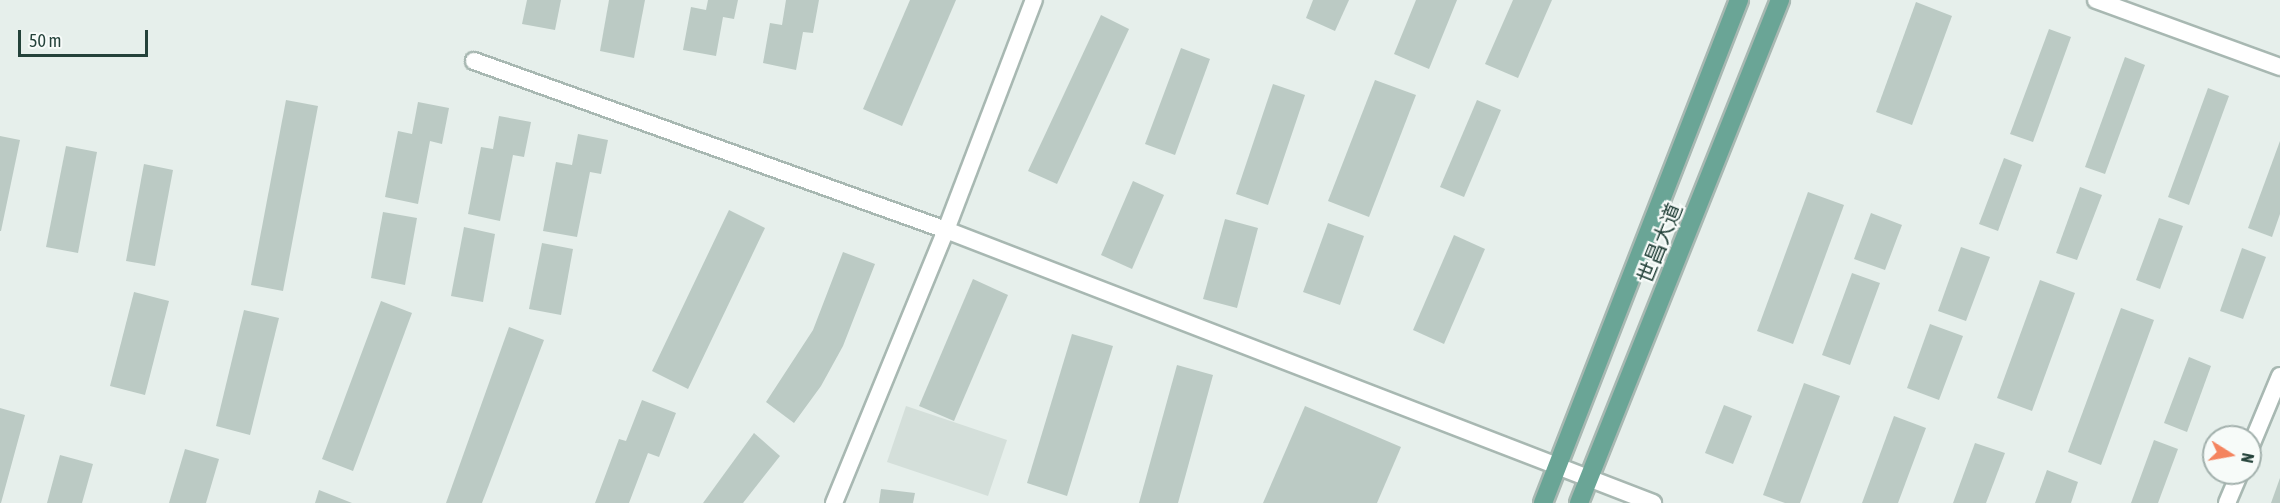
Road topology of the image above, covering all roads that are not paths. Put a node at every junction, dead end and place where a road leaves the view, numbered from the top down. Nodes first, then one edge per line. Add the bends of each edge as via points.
1 (1034, 0) edge
2 (1739, 0) edge
3 (1780, 0) edge
4 (2096, 0) edge
5 (474, 61) dead end
6 (2280, 66) edge
7 (946, 230) junction
8 (2280, 376) edge
9 (2260, 425) edge
10 (1559, 467) junction
11 (1591, 478) junction
12 (2235, 485) edge
13 (834, 503) edge
14 (1543, 503) edge
15 (1579, 503) edge
16 (1653, 503) edge
17 (2227, 503) edge

1 - 7 street
2 - 10 main road, 世昌大道
3 - 11 main road, 世昌大道
4 - 6 street
5 - 7 street
7 - 10 street
7 - 13 street
8 - 9 street
10 - 11 street
10 - 14 main road, 世昌大道
11 - 15 main road, 世昌大道
11 - 16 street
12 - 17 street

